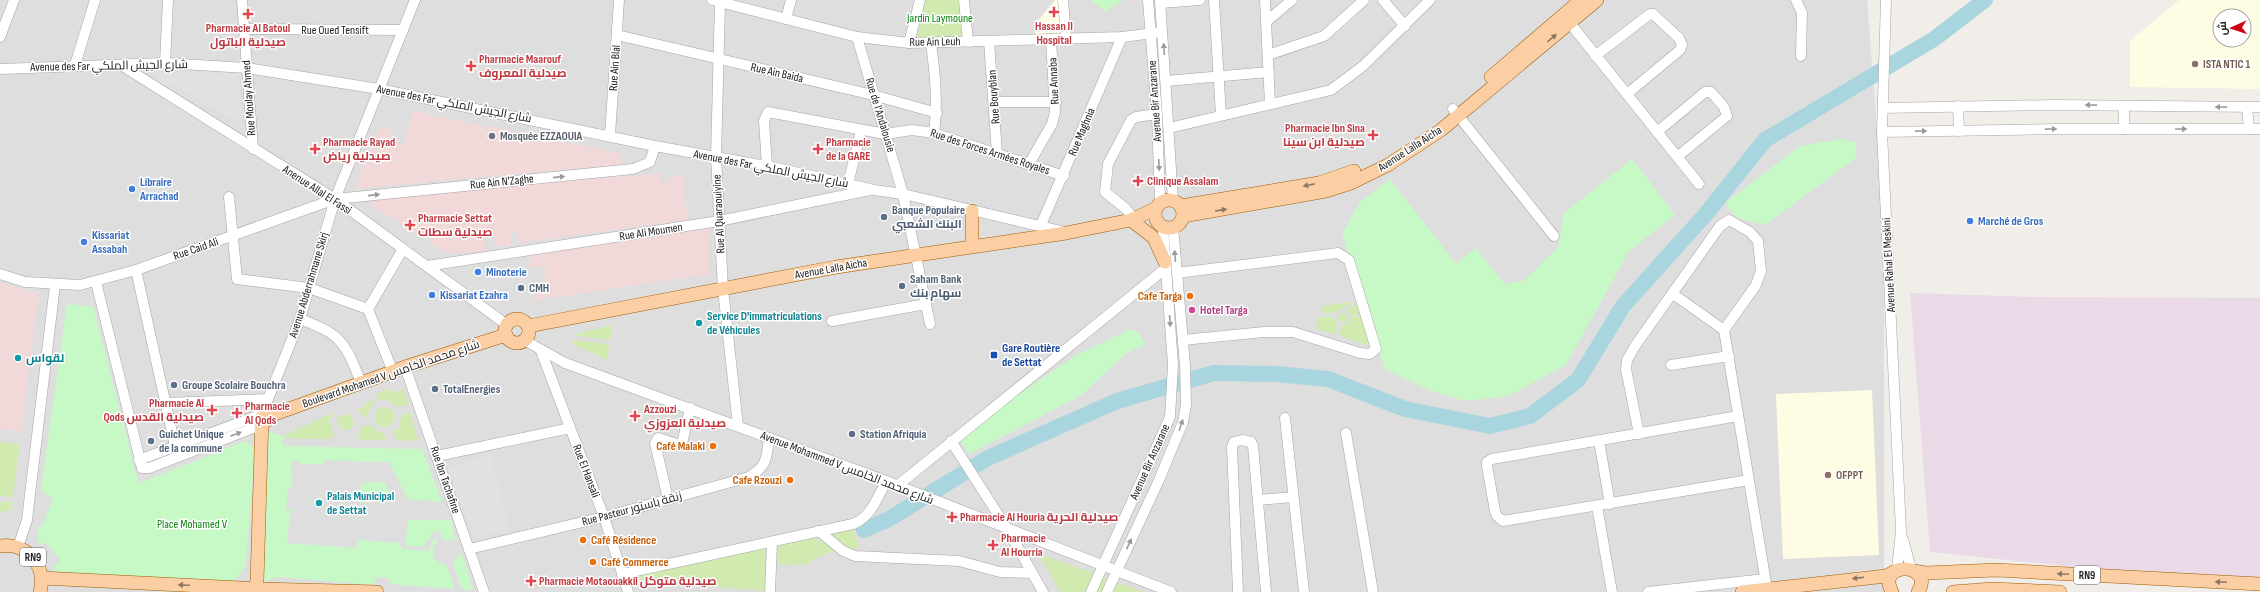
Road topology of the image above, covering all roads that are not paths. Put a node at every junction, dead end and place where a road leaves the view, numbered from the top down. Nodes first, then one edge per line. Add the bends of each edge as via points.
1 (14, 0) edge
2 (95, 0) edge
3 (168, 0) edge
4 (242, 0) edge
5 (415, 0) edge
6 (619, 0) edge
7 (791, 0) edge
8 (920, 0) edge
9 (964, 0) edge
10 (1063, 0) edge
11 (1148, 0) edge
12 (1200, 0) edge
13 (1214, 0) edge
14 (1265, 0) edge
15 (1292, 0) edge
16 (1364, 0) edge
17 (1383, 0) edge
18 (1430, 0) edge
19 (1581, 0) edge
20 (1597, 0) edge
21 (1796, 0) edge
22 (1886, 0) edge
23 (722, 1) edge
24 (1161, 1) edge
25 (786, 19) junction
26 (1567, 19) junction
27 (1267, 21) junction
28 (1405, 26) junction
29 (243, 29) junction
30 (403, 30) junction
31 (1162, 32) junction
32 (1151, 34) junction
33 (617, 35) junction
34 (857, 37) junction
35 (1122, 37) junction
36 (0, 38) edge
37 (1066, 38) junction
38 (1051, 39) junction
39 (989, 41) junction
40 (968, 42) junction
41 (908, 43) junction
42 (931, 43) junction
43 (1268, 55) junction
44 (1595, 56) junction
45 (1801, 56) dead end
46 (719, 59) junction
47 (165, 63) junction
48 (75, 65) junction
49 (121, 65) junction
50 (247, 68) junction
51 (0, 69) edge
52 (1269, 72) junction
53 (1220, 75) junction
54 (1166, 81) junction
55 (379, 88) junction
56 (1627, 94) junction
57 (873, 95) junction
58 (995, 102) junction
59 (1056, 102) junction
60 (1270, 104) junction
61 (1958, 106) junction
62 (2124, 106) junction
63 (2247, 107) junction
64 (2260, 107) edge
65 (1883, 108) junction
66 (1455, 113) junction
67 (936, 114) junction
68 (1157, 114) junction
69 (1221, 116) junction
70 (1169, 128) junction
71 (2124, 129) junction
72 (2249, 129) junction
73 (2260, 129) edge
74 (861, 131) junction
75 (1959, 131) junction
76 (1657, 132) junction
77 (1882, 132) junction
78 (934, 133) junction
79 (885, 134) junction
80 (610, 135) junction
81 (655, 146) junction
82 (253, 149) junction
83 (998, 154) junction
84 (716, 157) junction
85 (1677, 157) junction
86 (1029, 164) junction
87 (766, 166) junction
88 (1064, 176) junction
89 (848, 184) junction
90 (1699, 184) dead end
91 (874, 190) junction
92 (903, 194) junction
93 (229, 197) dead end
94 (335, 199) junction
95 (972, 211) junction
96 (1168, 213) junction
97 (1133, 219) junction
98 (719, 222) junction
99 (1041, 225) junction
100 (1066, 233) junction
101 (1554, 236) dead end
102 (232, 237) junction
103 (972, 246) junction
104 (403, 249) junction
105 (915, 254) junction
106 (1166, 265) junction
107 (427, 266) junction
108 (136, 270) junction
109 (1177, 273) junction
110 (0, 274) edge
111 (1151, 281) junction
112 (96, 282) junction
113 (55, 285) junction
114 (309, 288) junction
115 (723, 289) junction
116 (1168, 290) junction
117 (1673, 294) junction
118 (926, 304) junction
119 (368, 309) junction
120 (300, 319) junction
121 (832, 321) dead end
122 (930, 324) dead end
123 (528, 326) junction
124 (506, 330) junction
125 (1724, 330) junction
126 (524, 340) junction
127 (1183, 340) junction
128 (541, 351) junction
129 (1728, 356) junction
130 (1671, 365) dead end
131 (399, 369) junction
132 (361, 383) junction
133 (268, 399) junction
134 (165, 403) junction
135 (690, 408) junction
136 (1738, 416) junction
137 (266, 417) junction
138 (1285, 418) dead end
139 (738, 426) junction
140 (570, 428) junction
141 (1346, 433) dead end
142 (1638, 434) junction
143 (769, 438) junction
144 (951, 441) junction
145 (1600, 441) junction
146 (175, 446) junction
147 (437, 456) junction
148 (139, 460) junction
149 (1749, 480) junction
150 (886, 481) junction
151 (900, 487) junction
152 (1293, 497) junction
153 (668, 499) junction
154 (1259, 500) junction
155 (1610, 504) junction
156 (1597, 506) junction
157 (604, 517) junction
158 (1008, 530) junction
159 (819, 531) junction
160 (1901, 531) junction
161 (772, 543) junction
162 (0, 546) edge
163 (18, 547) junction
164 (469, 548) junction
165 (1102, 566) junction
166 (1117, 570) junction
167 (1912, 570) junction
168 (1896, 571) junction
169 (1032, 573) junction
170 (622, 574) junction
171 (42, 578) junction
172 (1766, 584) junction
173 (2260, 584) edge
174 (258, 589) edge
175 (40, 592) edge
176 (377, 592) edge
177 (484, 592) edge
178 (628, 592) edge
179 (770, 592) edge
180 (1042, 592) edge
181 (1090, 592) edge
182 (1107, 592) edge
183 (1172, 592) edge
184 (1238, 592) edge
185 (1266, 592) edge
186 (1304, 592) edge
187 (1373, 592) edge
188 (1612, 592) edge
189 (1648, 592) edge
190 (1742, 592) edge
191 (1892, 592) edge
192 (1918, 592) edge
193 (1953, 592) edge
194 (2060, 592) edge

1 - 36 street
2 - 48 street
3 - 47 street
4 - 29 street, Rue Moulay Ahmed
5 - 30 street, Avenue Abderrahmane Skirj
6 - 33 street, Rue Ain Blal
7 - 25 street
8 - 41 street
9 - 40 street
10 - 37 street
11 - 32 street, Avenue Bir Anzarane
12 - 24 street
13 - 53 street
14 - 27 street
15 - 27 street
16 - 43 street via 1324,36
17 - 28 street
18 - 28 street
19 - 26 main road, Avenue Lalla Aicha
20 - 26 main road, Avenue Lalla Aicha
21 - 45 street via 1802,13
22 - 65 street, Avenue Rahal El Meskini
23 - 25 street, Rue Ain Leuh
23 - 46 street, Rue Al Quaraouiyine
24 - 31 street, Avenue Bir Anzarane
25 - 34 street, Rue Ain Leuh
26 - 44 street
26 - 66 main road, Avenue Lalla Aicha
27 - 43 street
28 - 60 street via 1363,66 1336,87
29 - 30 street, Rue Oued Tensift
29 - 50 street, Rue Moulay Ahmed
30 - 55 street, Avenue Abderrahmane Skirj
31 - 32 street, Rue Ain Leuh
54 -> 31 street, Avenue Bir Anzarane
32 - 35 street, Rue Ain Leuh
32 - 68 street, Avenue Bir Anzarane
33 - 46 street, Rue Ain Baida
33 - 80 street, Rue Ain Blal
34 - 41 street, Rue Ain Leuh
34 - 57 street, Rue de l'Andalousie
35 - 37 street, Rue Ain Leuh
35 - 88 street, Rue Maghnia
37 - 38 street, Rue Ain Leuh
38 - 39 street, Rue Ain Leuh
38 - 59 street, Rue Annaba
39 - 40 street, Rue Ain Leuh
39 - 58 street, Rue Bouyblan
40 - 42 street, Rue Ain Leuh
41 - 42 street, Rue Ain Leuh
42 - 67 street
43 - 52 street
44 - 56 street
44 - 56 street via 1650,14 1679,38 1682,45 1680,50
46 - 57 street, Rue Ain Baida
46 - 84 street, Rue Al Quaraouiyine
47 - 49 street, Avenue des Far شارع الجيش الملكي
47 - 50 street, Avenue des Far شارع الجيش الملكي
48 - 49 street, Avenue des Far شارع الجيش الملكي
48 - 51 street, Avenue des Far شارع الجيش الملكي
49 - 82 street, Anenue Allal El Fassi
50 - 55 street, Avenue des Far شارع الجيش الملكي
50 - 82 street, Rue Moulay Ahmed
52 - 53 street
52 - 60 street
53 - 54 street
53 - 69 street
54 - 70 street, Avenue Bir Anzarane
55 - 80 street, Avenue des Far شارع الجيش الملكي
55 - 94 street, Avenue Abderrahmane Skirj
56 - 76 street
57 - 67 street, Rue Ain Baida
57 - 79 street, Rue de l'Andalousie
58 - 59 street
58 - 83 street, Rue Bouyblan
59 - 86 street, Rue Annaba via 1053,121
60 - 69 street
62 -> 61 street
61 - 65 street
61 - 75 street
63 -> 62 street
62 - 71 street
63 - 64 street
63 - 72 street
65 - 77 street, Avenue Rahal El Meskini
66 - 96 main road, Avenue Lalla Aicha via 1399,149 1344,176
66 - 101 street
67 - 78 street
68 -> 96 street, Avenue Bir Anzarane
68 - 97 street via 1136,116 1131,120 1107,169 1105,192 1125,208
69 - 70 street
70 - 96 street, Avenue Bir Anzarane
71 -> 72 street
75 -> 71 street
72 - 73 street
74 - 79 street, Rue des Forces Armées Royales
74 - 87 street, Rue des Forces Armées Royales via 768,112 764,119
74 - 89 street
77 -> 75 street
76 - 85 street
76 - 85 street via 1706,91 1711,92 1724,107 1727,116
77 - 160 street, Avenue Rahal El Meskini
78 - 79 street, Rue des Forces Armées Royales via 912,130
78 - 83 street, Rue des Forces Armées Royales
79 - 92 street, Rue de l'Andalousie
80 - 81 street, Avenue des Far شارع الجيش الملكي
81 - 84 street, Avenue des Far شارع الجيش الملكي
94 -> 81 street, Rue Ain N'Zaghe via 633,169 650,162
82 - 94 street, Anenue Allal El Fassi
83 - 86 street, Rue des Forces Armées Royales
84 - 87 street, Avenue des Far شارع الجيش الملكي
84 - 98 street, Rue Al Quaraouiyine
85 - 90 street
86 - 88 street, Rue des Forces Armées Royales
87 - 89 street, Avenue des Far شارع الجيش الملكي
88 - 99 street, Rue Maghnia
89 - 91 street, Avenue des Far شارع الجيش الملكي
91 - 92 street, Avenue des Far شارع الجيش الملكي
91 - 98 street, Rue Ali Moumen
92 - 95 street, Avenue des Far شارع الجيش الملكي
92 - 105 street, Rue de l'Andalousie
93 - 102 street
94 - 102 street, Rue Caid Ali
94 - 104 street, Anenue Allal El Fassi
94 - 114 street, Avenue Abderrahmane Skirj
95 - 99 street, Avenue des Far شارع الجيش الملكي
95 - 103 main road
96 - 97 main road, Avenue Lalla Aicha
96 - 106 street, Avenue Bir Anzarane
109 -> 96 street, Avenue Bir Anzarane
97 - 100 main road, Avenue Lalla Aicha
97 - 106 main road via 1154,238
98 - 107 street, Rue Ali Moumen
98 - 115 street, Rue Al Quaraouiyine
99 - 100 street, Avenue des Far شارع الجيش الملكي
100 - 103 main road, Avenue Lalla Aicha
102 - 108 street, Rue Caid Ali
102 - 114 street via 237,279
103 - 105 main road, Avenue Lalla Aicha
104 - 107 street, Anenue Allal El Fassi
104 - 119 street
105 - 115 main road, Avenue Lalla Aicha
105 - 118 street, Rue de l'Andalousie
106 - 111 street
106 - 116 street, Avenue Bir Anzarane
107 - 124 street, Anenue Allal El Fassi
108 - 112 street, Rue Caid Ali
108 - 134 street
109 - 127 street, Avenue Bir Anzarane
109 - 127 street via 1338,253 1349,260 1376,349 1370,354 1360,353 1304,334 1286,332
110 - 113 street, Rue Caid Ali via 25,282
111 - 116 street
111 - 144 street
112 - 113 street, Rue Caid Ali
112 - 148 street
113 - 163 street via 27,520
114 - 119 street
114 - 120 street, Avenue Abderrahmane Skirj
115 - 123 main road, Avenue Lalla Aicha
115 - 139 street, Rue Al Quaraouiyine
116 -> 165 street, Avenue Bir Anzarane via 1173,365 1172,400 1167,426
117 - 125 street
117 - 125 street via 1724,222 1732,221 1750,232 1759,245 1760,278
117 - 142 street via 1635,346 1628,360 1626,370
118 - 121 street
118 - 122 street, Rue de l'Andalousie
119 - 131 street, Rue Ibn Tachafine
120 - 132 street via 328,330 347,348
120 - 133 street, Avenue Abderrahmane Skirj
123 - 124 main road via 525,322 515,319
123 - 126 main road via 528,336
124 - 126 main road via 514,342
124 - 131 main road, Boulevard Mohamed V شارع محمد الخامس
125 - 129 street
126 - 128 street, Avenue Mohammed V شارع محمد الخامس
166 -> 127 street, Avenue Bir Anzarane via 1183,422 1186,392
128 - 135 street, Avenue Mohammed V شارع محمد الخامس via 566,363
128 - 140 street, Rue El Hansali
129 - 130 street
129 - 136 street
131 - 132 main road, Boulevard Mohamed V شارع محمد الخامس
131 - 147 street, Rue Ibn Tachafine
132 - 137 main road, Boulevard Mohamed V شارع محمد الخامس
133 - 134 street
133 - 137 street, Avenue Abderrahmane Skirj
134 - 146 street
135 - 139 street, Avenue Mohammed V شارع محمد الخامس
135 - 153 street via 682,444 658,438 655,443
136 - 142 street
136 - 149 street
137 - 146 street, Boulevard Mohamed V شارع محمد الخامس
148 -> 137 street, Boulevard Mohamed V شارع محمد الخامس via 142,468 146,469
137 - 174 main road, Avenue Abderrahmane Skirj
138 - 152 street
139 - 143 street, Avenue Mohammed V شارع محمد الخامس
140 - 147 street
140 - 157 street, Rue El Hansali
141 - 187 street
142 - 145 street
143 - 150 street, Avenue Mohammed V شارع محمد الخامس
143 - 153 street, Rue Pasteur زنقة باستور via 763,468 749,477
144 - 151 street
144 - 158 street
145 - 155 street
145 - 156 street via 1492,459 1487,464 1495,511 1503,521
146 - 148 street, Boulevard Mohamed V شارع محمد الخامس
147 - 164 street, Rue Ibn Tachafine
149 - 155 street
149 - 172 street
150 - 151 street, Avenue Mohammed V شارع محمد الخامس
150 - 159 street via 871,509 859,522
151 - 158 street, Avenue Mohammed V شارع محمد الخامس
152 - 154 street
152 - 186 street
153 - 157 street, Rue Pasteur زنقة باستور
154 - 184 street via 1252,443 1248,440 1237,441 1232,447
154 - 185 street
155 - 156 street
156 - 188 street
157 - 164 street, Rue Pasteur زنقة باستور
157 - 170 street, Rue El Hansali
158 - 165 street, Avenue Mohammed V شارع محمد الخامس
158 - 169 street
159 - 161 street
159 - 169 street via 843,551 855,556 959,561 1000,572
160 - 167 street, Avenue Rahal El Meskini
160 - 168 street, Avenue Rahal El Meskini
161 - 170 street
161 - 179 street
162 - 163 main road, RN9
163 - 171 main road, RN9 via 34,559
164 - 177 street, Rue Ibn Tachafine
165 - 166 street, Avenue Mohammed V شارع محمد الخامس
165 - 181 street, Avenue Bir Anzarane
166 - 182 street, Avenue Bir Anzarane
166 - 183 street, Avenue Mohammed V شارع محمد الخامس
167 - 168 main road, RN9 via 1905,568
173 -> 167 main road, RN9 via 1996,570 1926,573
167 - 192 main road via 1921,582
168 -> 172 main road, RN9 via 1886,576
168 - 191 main road via 1891,576 1889,584
169 - 180 street
170 - 178 street, Rue El Hansali
174 -> 171 main road, RN9
171 - 175 main road, RN9
172 - 189 street
172 - 190 main road, RN9
174 - 176 main road, RN9
193 - 194 main road, RN9 via 1992,589

